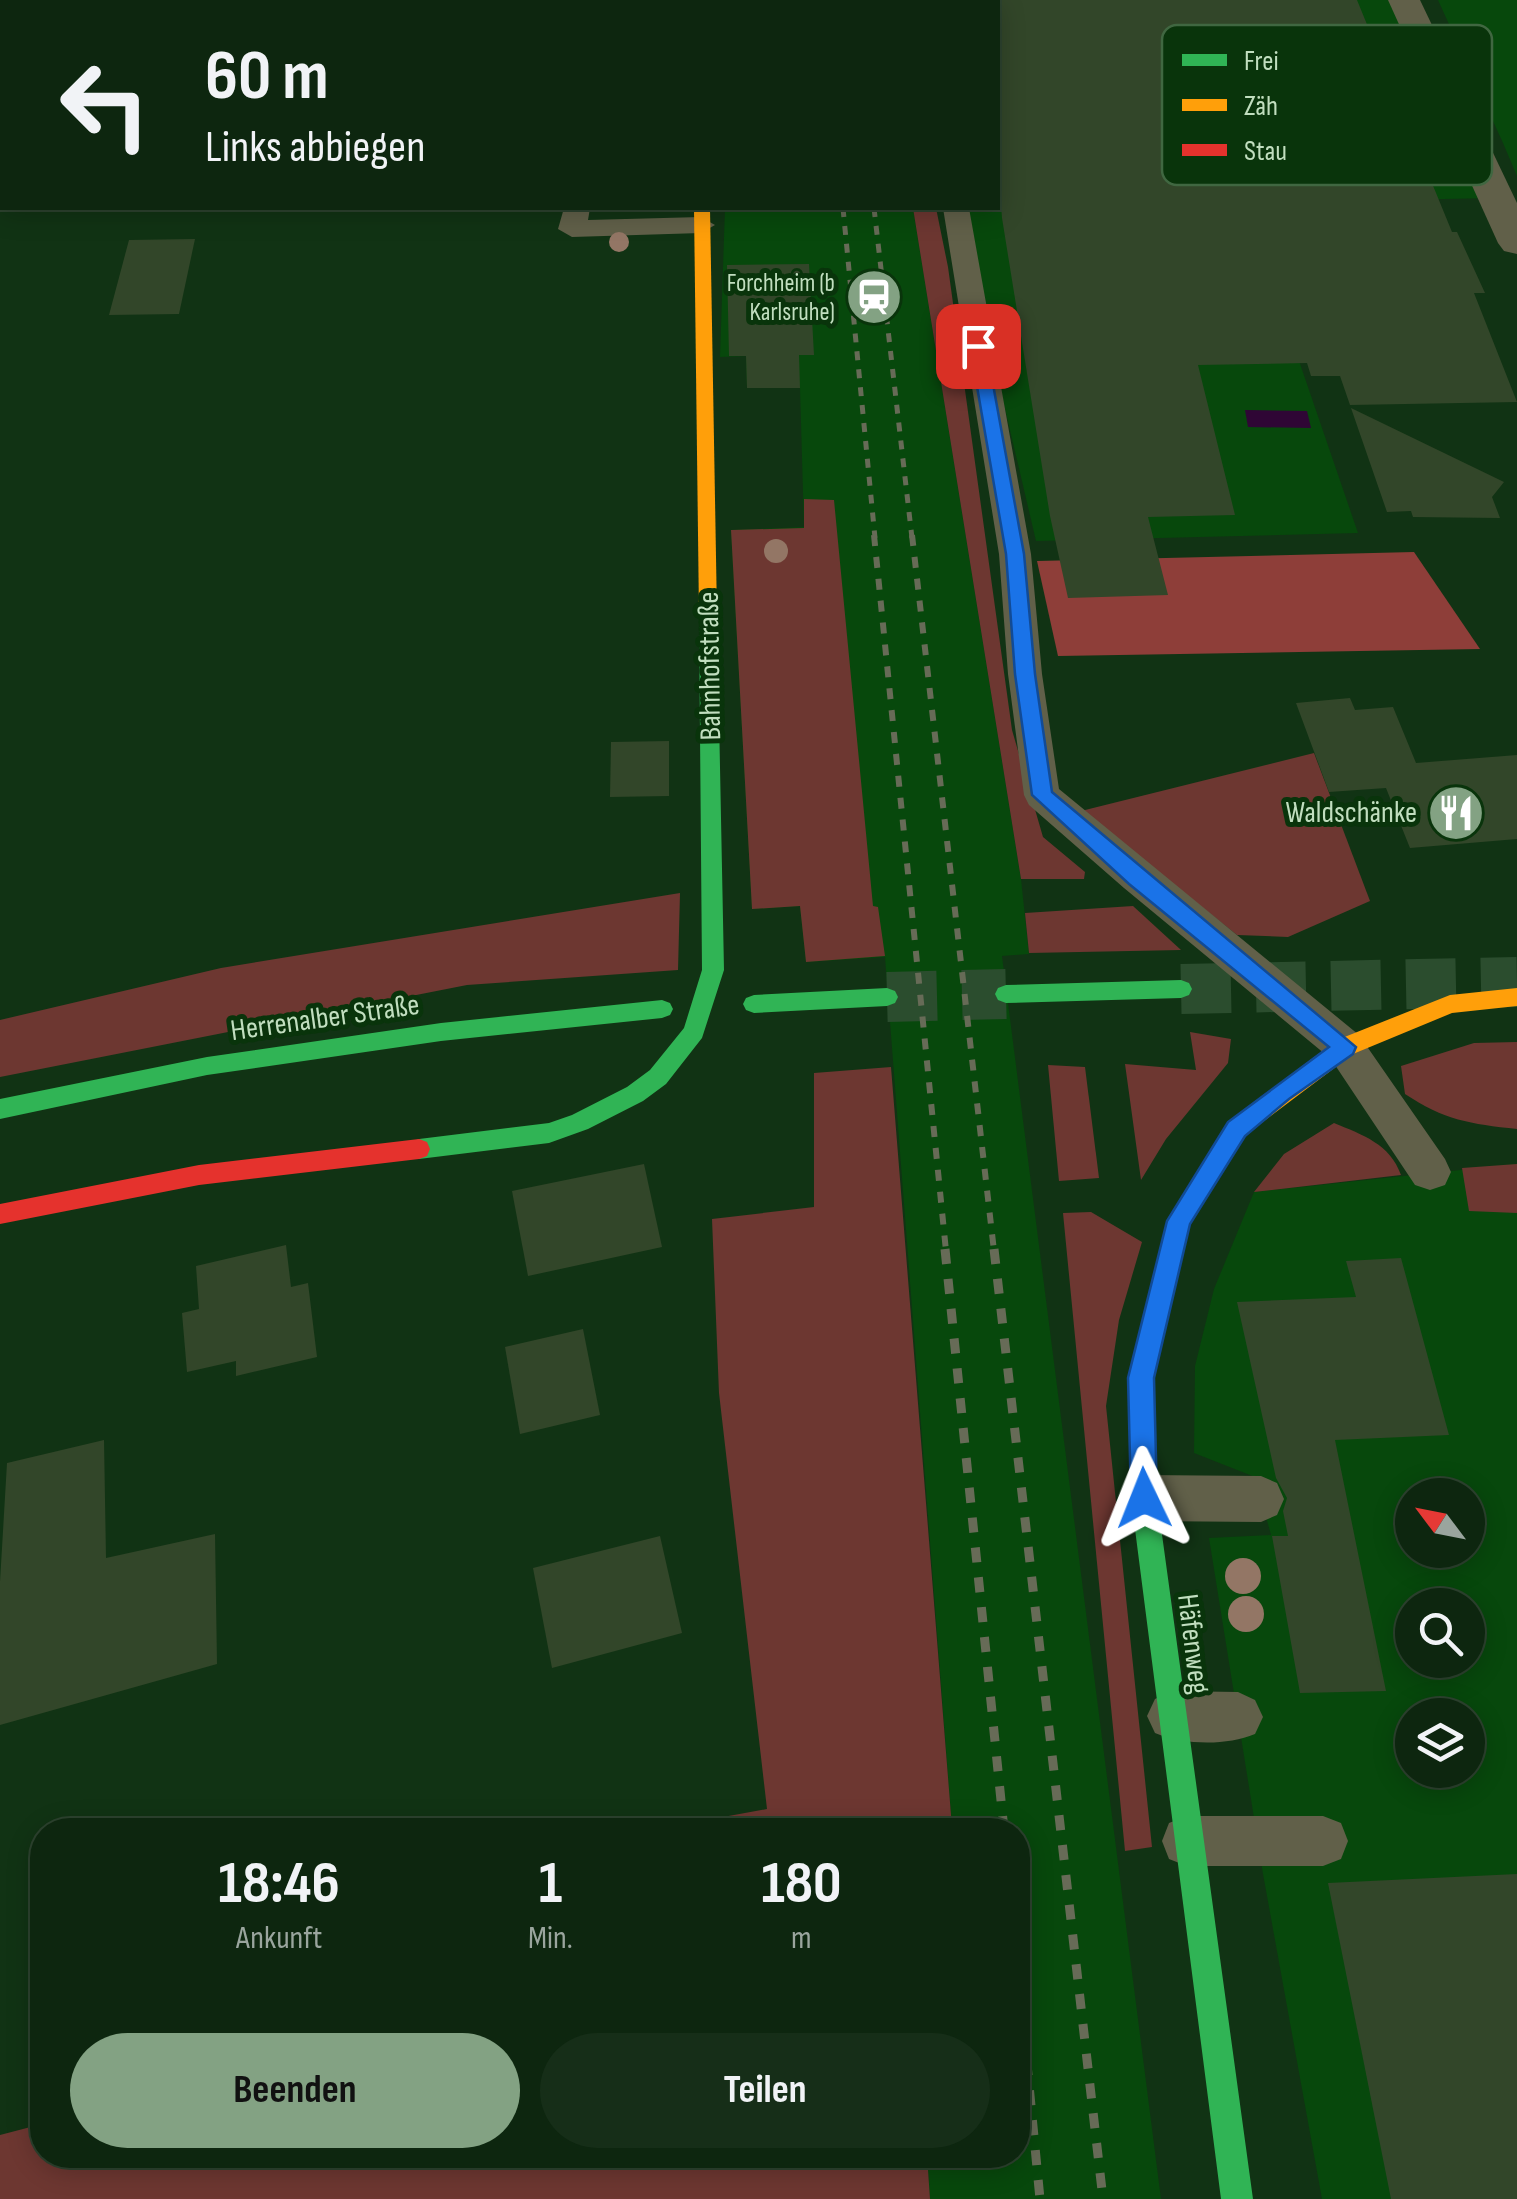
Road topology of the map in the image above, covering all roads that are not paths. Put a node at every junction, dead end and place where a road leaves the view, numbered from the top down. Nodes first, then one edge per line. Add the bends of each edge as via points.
1 (1404, 0) edge
2 (1416, 25) edge
3 (1490, 185) edge
4 (577, 210) edge
5 (956, 210) edge
6 (701, 216) edge
7 (1517, 243) edge
8 (1182, 989) tunnel mouth
9 (1006, 994) tunnel mouth
10 (1517, 997) edge
11 (887, 998) tunnel mouth
12 (754, 1004) dead end
13 (662, 1009) dead end
14 (1345, 1047) junction
15 (0, 1109) edge
16 (1430, 1172) dead end
17 (0, 1214) edge
18 (1144, 1498) junction
19 (1262, 1499) dead end
20 (1172, 1716) junction
21 (1238, 1717) dead end
22 (1187, 1841) junction
23 (1322, 1841) dead end
24 (1236, 2199) edge

1 - 2 street
3 - 7 street
4 - 6 lane via 572,229
5 - 14 lane via 1015,554 1042,795
6 - 17 street, Bahnhofstraße via 713,970 695,1032 668,1068 633,1097 548,1133 199,1175
8 - 9 street
10 - 14 street via 1450,1004
11 - 12 street
13 - 15 street, Herrenalber Straße via 206,1066
14 - 16 lane
14 - 18 street, Häfenweg via 1236,1129 1179,1221 1141,1378
18 - 19 lane
18 - 20 street, Häfenweg
20 - 21 lane
20 - 22 street, Häfenweg
22 - 23 lane
22 - 24 street, Häfenweg

